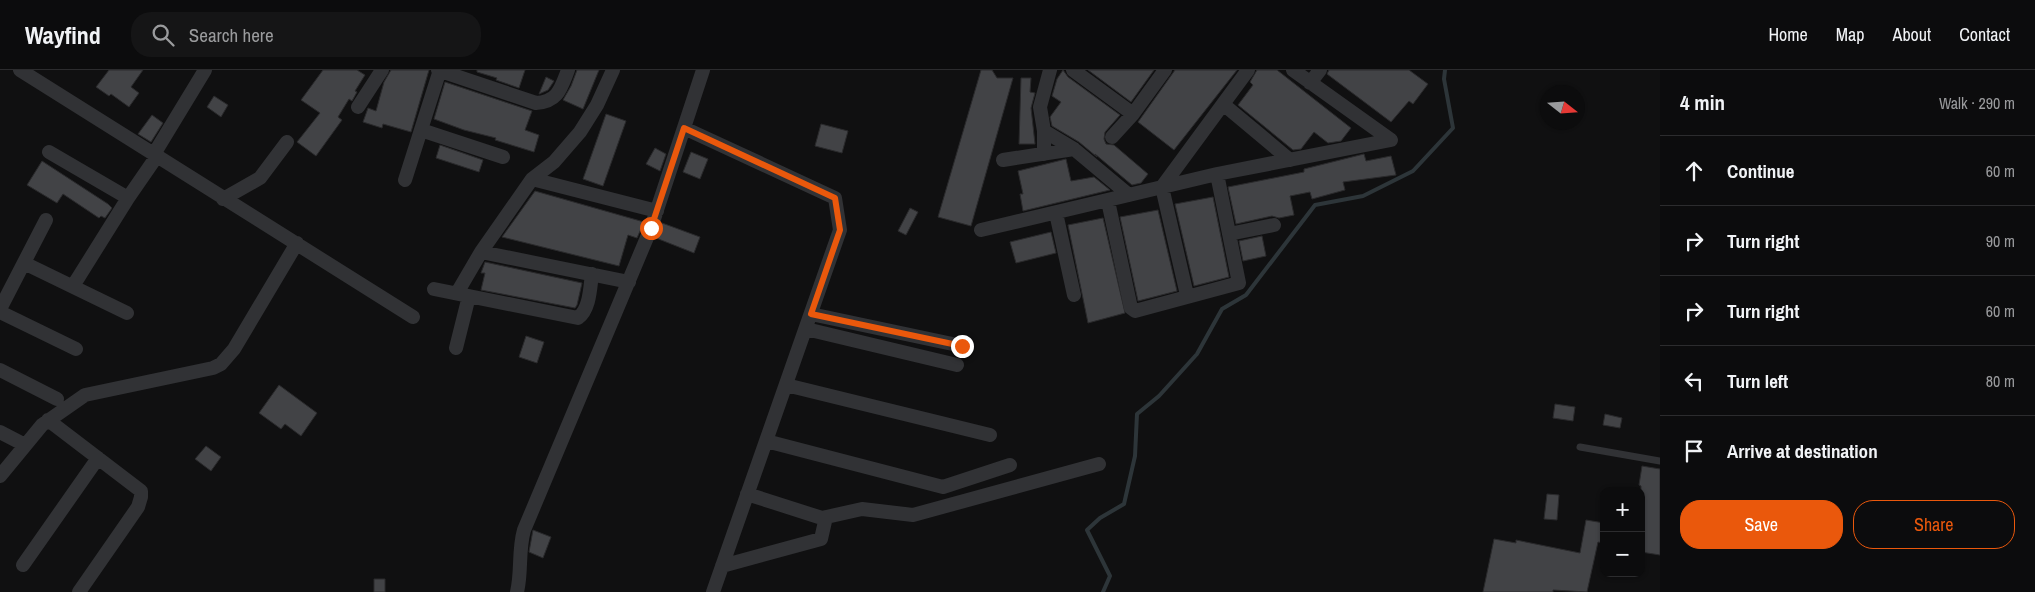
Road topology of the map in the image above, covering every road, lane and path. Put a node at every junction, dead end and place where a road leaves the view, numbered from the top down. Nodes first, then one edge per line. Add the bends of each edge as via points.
1 (20, 70) edge
2 (205, 70) edge
3 (382, 70) edge
4 (439, 70) edge
5 (568, 70) edge
6 (613, 70) edge
7 (703, 70) edge
8 (1050, 70) edge
9 (1073, 70) edge
10 (1165, 70) edge
11 (1248, 70) edge
12 (1293, 70) edge
13 (1320, 70) edge
14 (1310, 83) junction
15 (1223, 104) junction
16 (358, 107) dead end
17 (1133, 114) junction
18 (684, 128) junction
19 (421, 130) junction
20 (1044, 131) junction
21 (1112, 137) dead end
22 (287, 142) dead end
23 (1074, 149) junction
24 (49, 152) dead end
25 (1044, 154) junction
26 (156, 155) junction
27 (503, 157) dead end
28 (1003, 160) dead end
29 (1290, 160) junction
30 (1217, 174) junction
31 (532, 179) junction
32 (405, 180) dead end
33 (1162, 187) junction
34 (1129, 195) junction
35 (128, 198) junction
36 (223, 199) junction
37 (1108, 201) junction
38 (657, 211) junction
39 (1056, 213) junction
40 (46, 220) dead end
41 (1274, 224) dead end
42 (981, 230) dead end
43 (1229, 234) junction
44 (297, 243) junction
45 (481, 252) junction
46 (24, 262) junction
47 (592, 274) junction
48 (629, 282) junction
49 (73, 286) junction
50 (434, 289) dead end
51 (463, 295) junction
52 (1074, 295) dead end
53 (1187, 295) junction
54 (0, 310) edge
55 (126, 313) dead end
56 (811, 314) junction
57 (414, 317) dead end
58 (806, 329) junction
59 (962, 346) dead end
60 (456, 348) dead end
61 (76, 349) dead end
62 (957, 365) dead end
63 (0, 370) edge
64 (786, 385) junction
65 (57, 399) dead end
66 (48, 420) junction
67 (0, 432) edge
68 (990, 435) dead end
69 (766, 442) junction
70 (25, 445) junction
71 (1580, 447) dead end
72 (98, 458) junction
73 (1660, 461) edge
74 (1099, 464) dead end
75 (1010, 465) dead end
76 (0, 476) edge
77 (748, 494) junction
78 (826, 517) junction
79 (23, 565) dead end
80 (722, 566) junction
81 (79, 592) edge
82 (517, 592) edge
83 (715, 592) edge

1 - 26 street
2 - 26 street
3 - 16 street
4 - 5 street via 536,103 550,101 556,95
4 - 19 street
6 - 31 street via 580,132 554,162
7 - 18 street
8 - 20 street via 1040,107
9 - 17 street
10 - 17 street
11 - 15 street
12 - 14 street
13 - 14 street
14 - 29 street via 1392,140
15 - 29 street
15 - 33 street
17 - 21 street
18 - 38 street
18 - 56 street via 835,198 840,230
19 - 27 street
19 - 32 street
20 - 23 street
20 - 25 street
22 - 36 street via 260,178
23 - 25 street
23 - 34 street
24 - 35 street
25 - 28 street
26 - 35 street
26 - 36 street
29 - 30 street
30 - 33 street
30 - 43 street
31 - 38 street
31 - 45 street
33 - 34 street
33 - 53 street
34 - 37 street
35 - 49 street
36 - 44 street
37 - 39 street
37 - 53 street via 1131,308 1135,311
38 - 48 street
39 - 42 street
39 - 52 street
40 - 46 street
41 - 43 street
43 - 53 street via 1239,283
44 - 57 street
44 - 66 street via 234,349 221,364 93,392
45 - 47 street
45 - 51 street
46 - 49 street
46 - 54 street
47 - 48 street
47 - 51 street via 586,308 578,318
48 - 82 street via 524,530 519,545
49 - 55 street
50 - 51 street
51 - 60 street
54 - 61 street
56 - 58 street
56 - 59 street
58 - 62 street
58 - 64 street
63 - 65 street
64 - 68 street
64 - 69 street
66 - 70 street
66 - 72 street
67 - 70 street
69 - 75 street via 943,487
69 - 77 street
70 - 76 street
71 - 73 lane
72 - 79 street
72 - 81 street via 138,487 141,497 138,507
74 - 78 street via 913,515 862,509
77 - 78 street
77 - 80 street
78 - 80 street via 822,539
80 - 83 street

